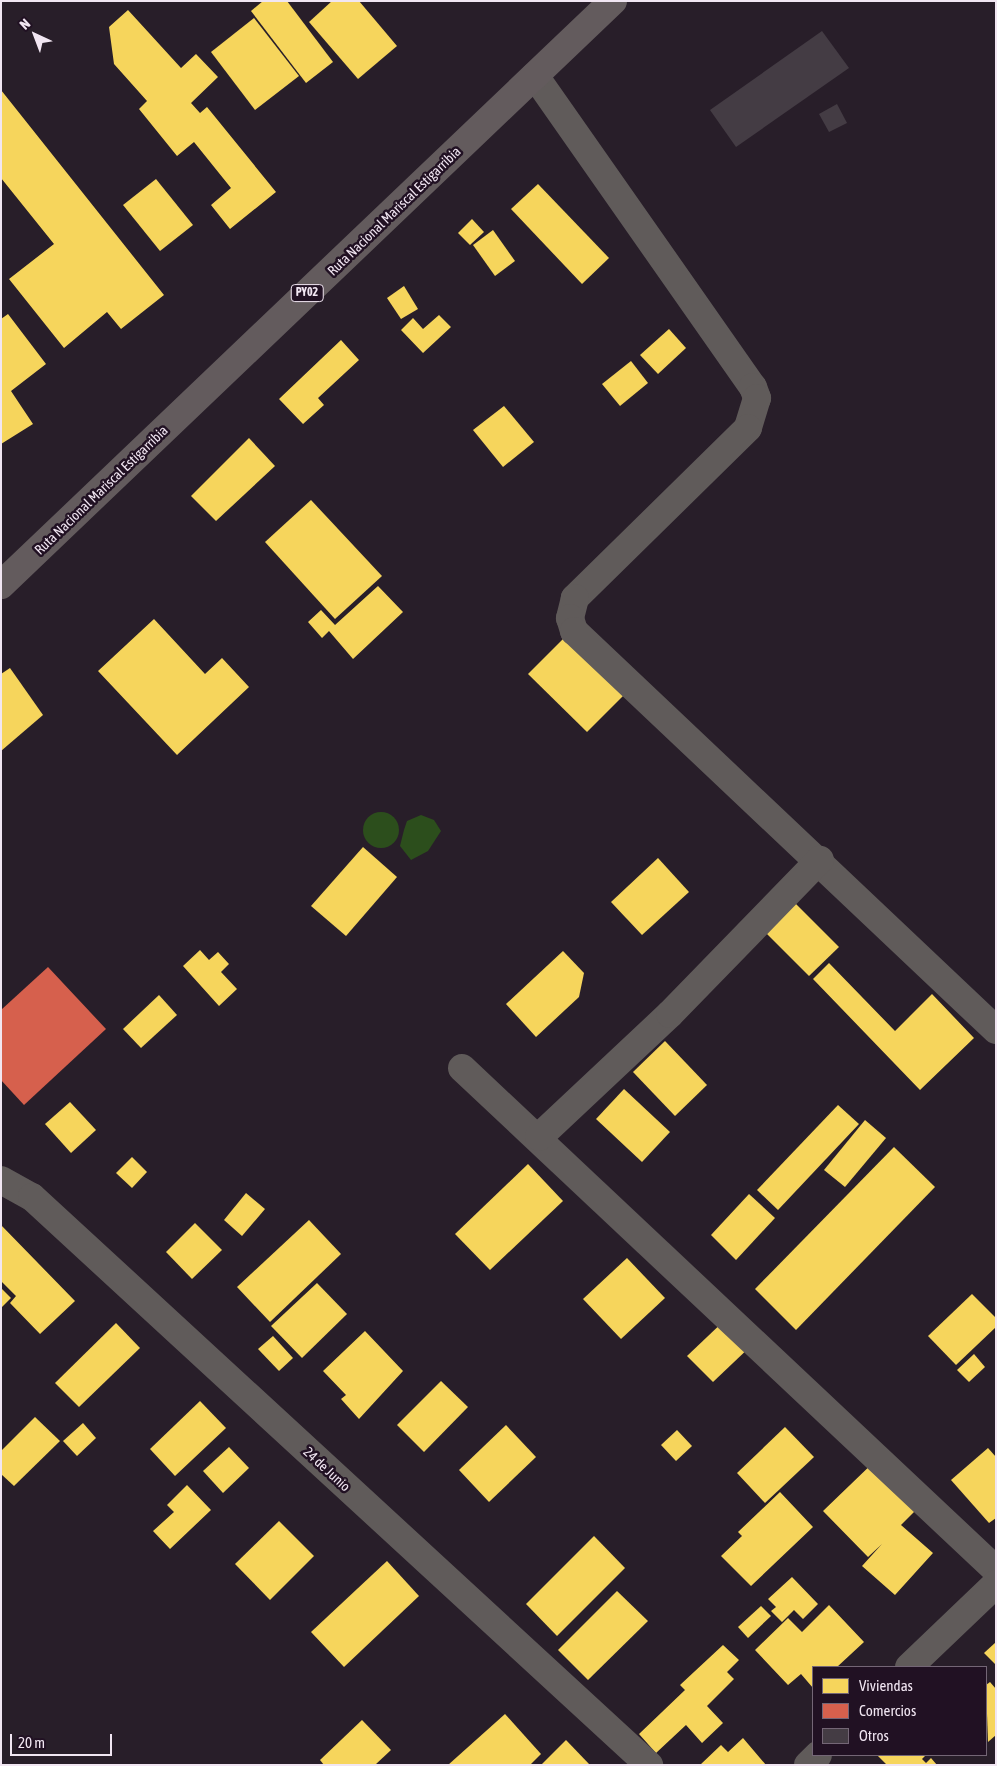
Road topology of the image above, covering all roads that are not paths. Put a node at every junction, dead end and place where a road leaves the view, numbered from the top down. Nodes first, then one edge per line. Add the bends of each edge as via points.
1 (612, 1) edge
2 (535, 76) junction
3 (1, 585) edge
4 (820, 860) junction
5 (996, 1030) edge
6 (462, 1068) dead end
7 (539, 1137) junction
8 (1, 1180) edge
9 (996, 1570) edge
10 (996, 1584) edge
11 (910, 1666) edge
12 (817, 1756) edge
13 (649, 1765) edge
14 (808, 1765) edge

1 - 2 main road, Ruta Nacional Mariscal Estigarribia / PY02
2 - 3 main road, Ruta Nacional Mariscal Estigarribia / PY02
2 - 4 street via 757,398 748,428 576,598 572,625 728,779
4 - 5 street
4 - 7 street via 670,1014
6 - 7 street
7 - 9 street
8 - 13 street, 24 de Junio via 32,1197
10 - 11 street
12 - 14 street

